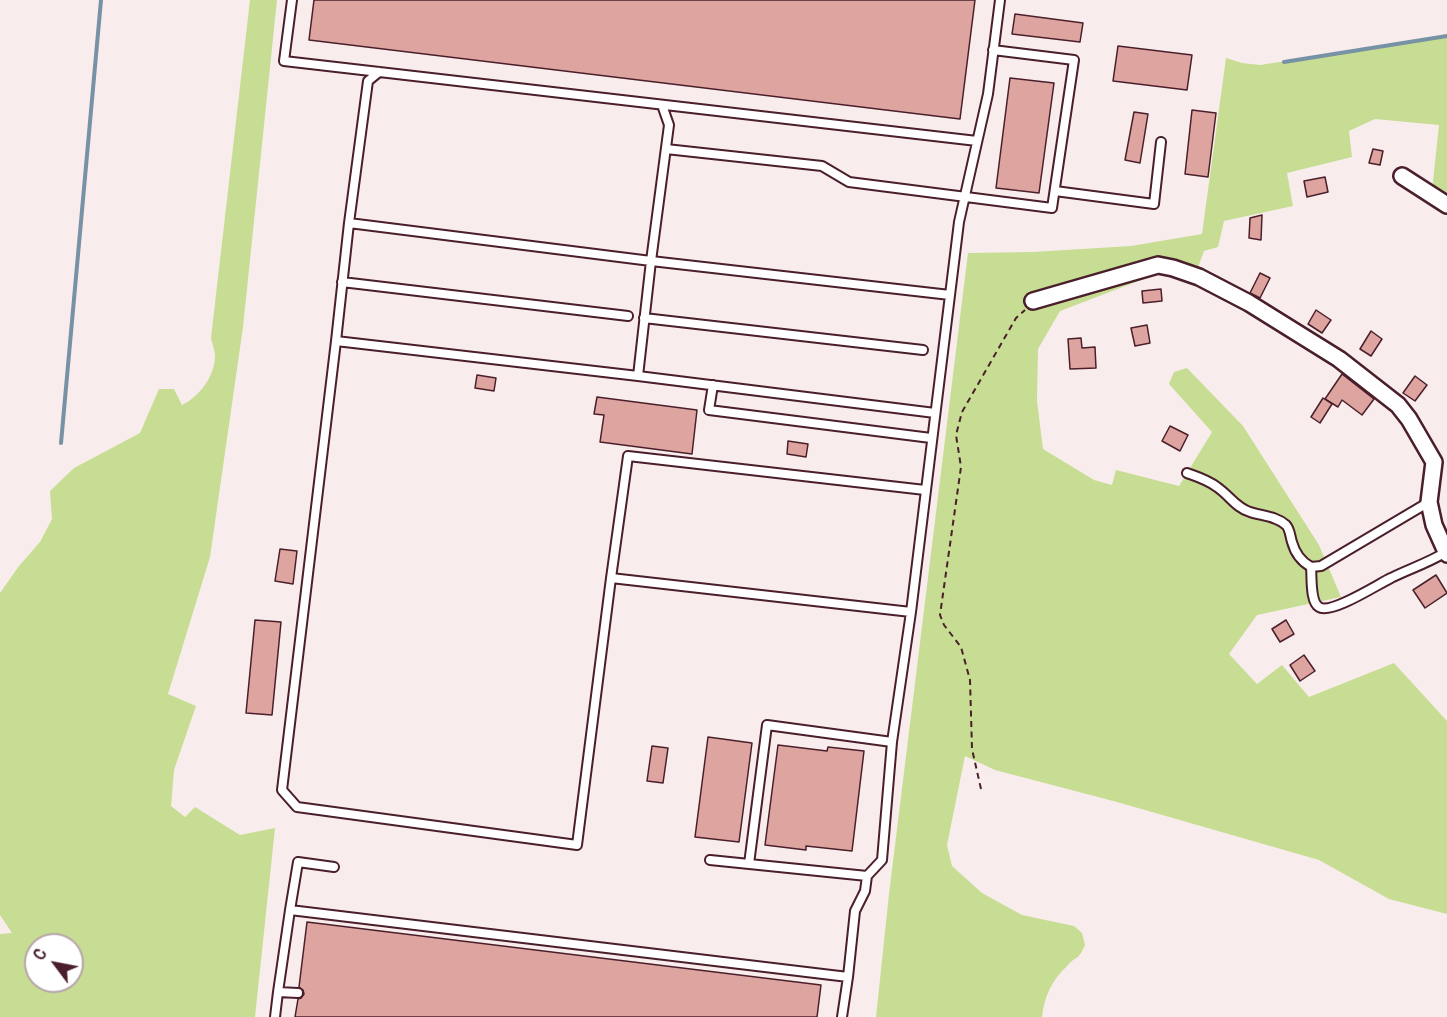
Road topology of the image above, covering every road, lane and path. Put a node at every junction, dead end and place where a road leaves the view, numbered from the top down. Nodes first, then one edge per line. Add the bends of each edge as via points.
1 (292, 0) edge
2 (1000, 0) edge
3 (993, 50) junction
4 (379, 72) junction
5 (662, 105) junction
6 (977, 141) junction
7 (1161, 142) dead end
8 (666, 149) junction
9 (1402, 176) dead end
10 (1055, 192) junction
11 (965, 196) junction
12 (1447, 205) edge
13 (349, 223) junction
14 (651, 261) junction
15 (342, 282) junction
16 (950, 295) junction
17 (1033, 302) joint
18 (628, 316) dead end
19 (644, 318) junction
20 (336, 341) junction
21 (923, 350) dead end
22 (638, 376) junction
23 (713, 385) junction
24 (935, 412) junction
25 (931, 438) junction
26 (1440, 460) edge
27 (1187, 474) dead end
28 (925, 490) junction
29 (1429, 502) junction
30 (1446, 553) edge
31 (1311, 567) junction
32 (611, 578) junction
33 (911, 612) junction
34 (892, 742) junction
35 (981, 789) dead end
36 (711, 860) dead end
37 (749, 864) junction
38 (334, 867) dead end
39 (867, 876) junction
40 (290, 910) junction
41 (848, 977) junction
42 (278, 992) junction
43 (298, 993) dead end
44 (275, 1017) edge
45 (842, 1017) edge

1 - 4 lane via 284,61
2 - 3 lane
3 - 6 lane
3 - 10 lane via 1074,60
4 - 5 lane
4 - 13 lane via 369,81
5 - 6 lane
5 - 8 lane via 669,125
6 - 11 lane
7 - 10 lane via 1154,204
8 - 11 lane via 822,166 849,182
8 - 14 lane
9 - 12 street
10 - 11 lane via 1052,208
11 - 16 lane
13 - 14 lane
13 - 15 lane
14 - 16 lane
14 - 19 lane
15 - 18 lane
15 - 20 lane
16 - 24 lane
17 - 26 street via 1158,266 1199,277 1339,359 1398,405
17 - 35 path via 1016,318 962,412 956,435 961,467 940,615 961,647 970,680 972,749
19 - 21 lane
19 - 22 lane
20 - 22 lane
20 - 32 lane via 282,790 297,807 577,845
22 - 23 lane
23 - 24 lane
23 - 25 lane via 709,410
24 - 25 lane
25 - 28 lane
26 - 29 street via 1430,481
27 - 31 lane via 1214,484 1248,512 1284,523 1303,562
28 - 32 lane via 628,456
28 - 33 lane
29 - 30 street
29 - 31 lane via 1321,566
30 - 31 lane via 1354,599 1323,609 1314,601
32 - 33 lane
33 - 34 lane
34 - 37 lane via 767,725
34 - 39 lane via 882,860
36 - 37 lane
37 - 39 lane
38 - 40 lane via 297,862
39 - 41 lane via 855,911
40 - 41 lane
40 - 42 lane
41 - 45 lane
42 - 43 lane
42 - 44 lane

